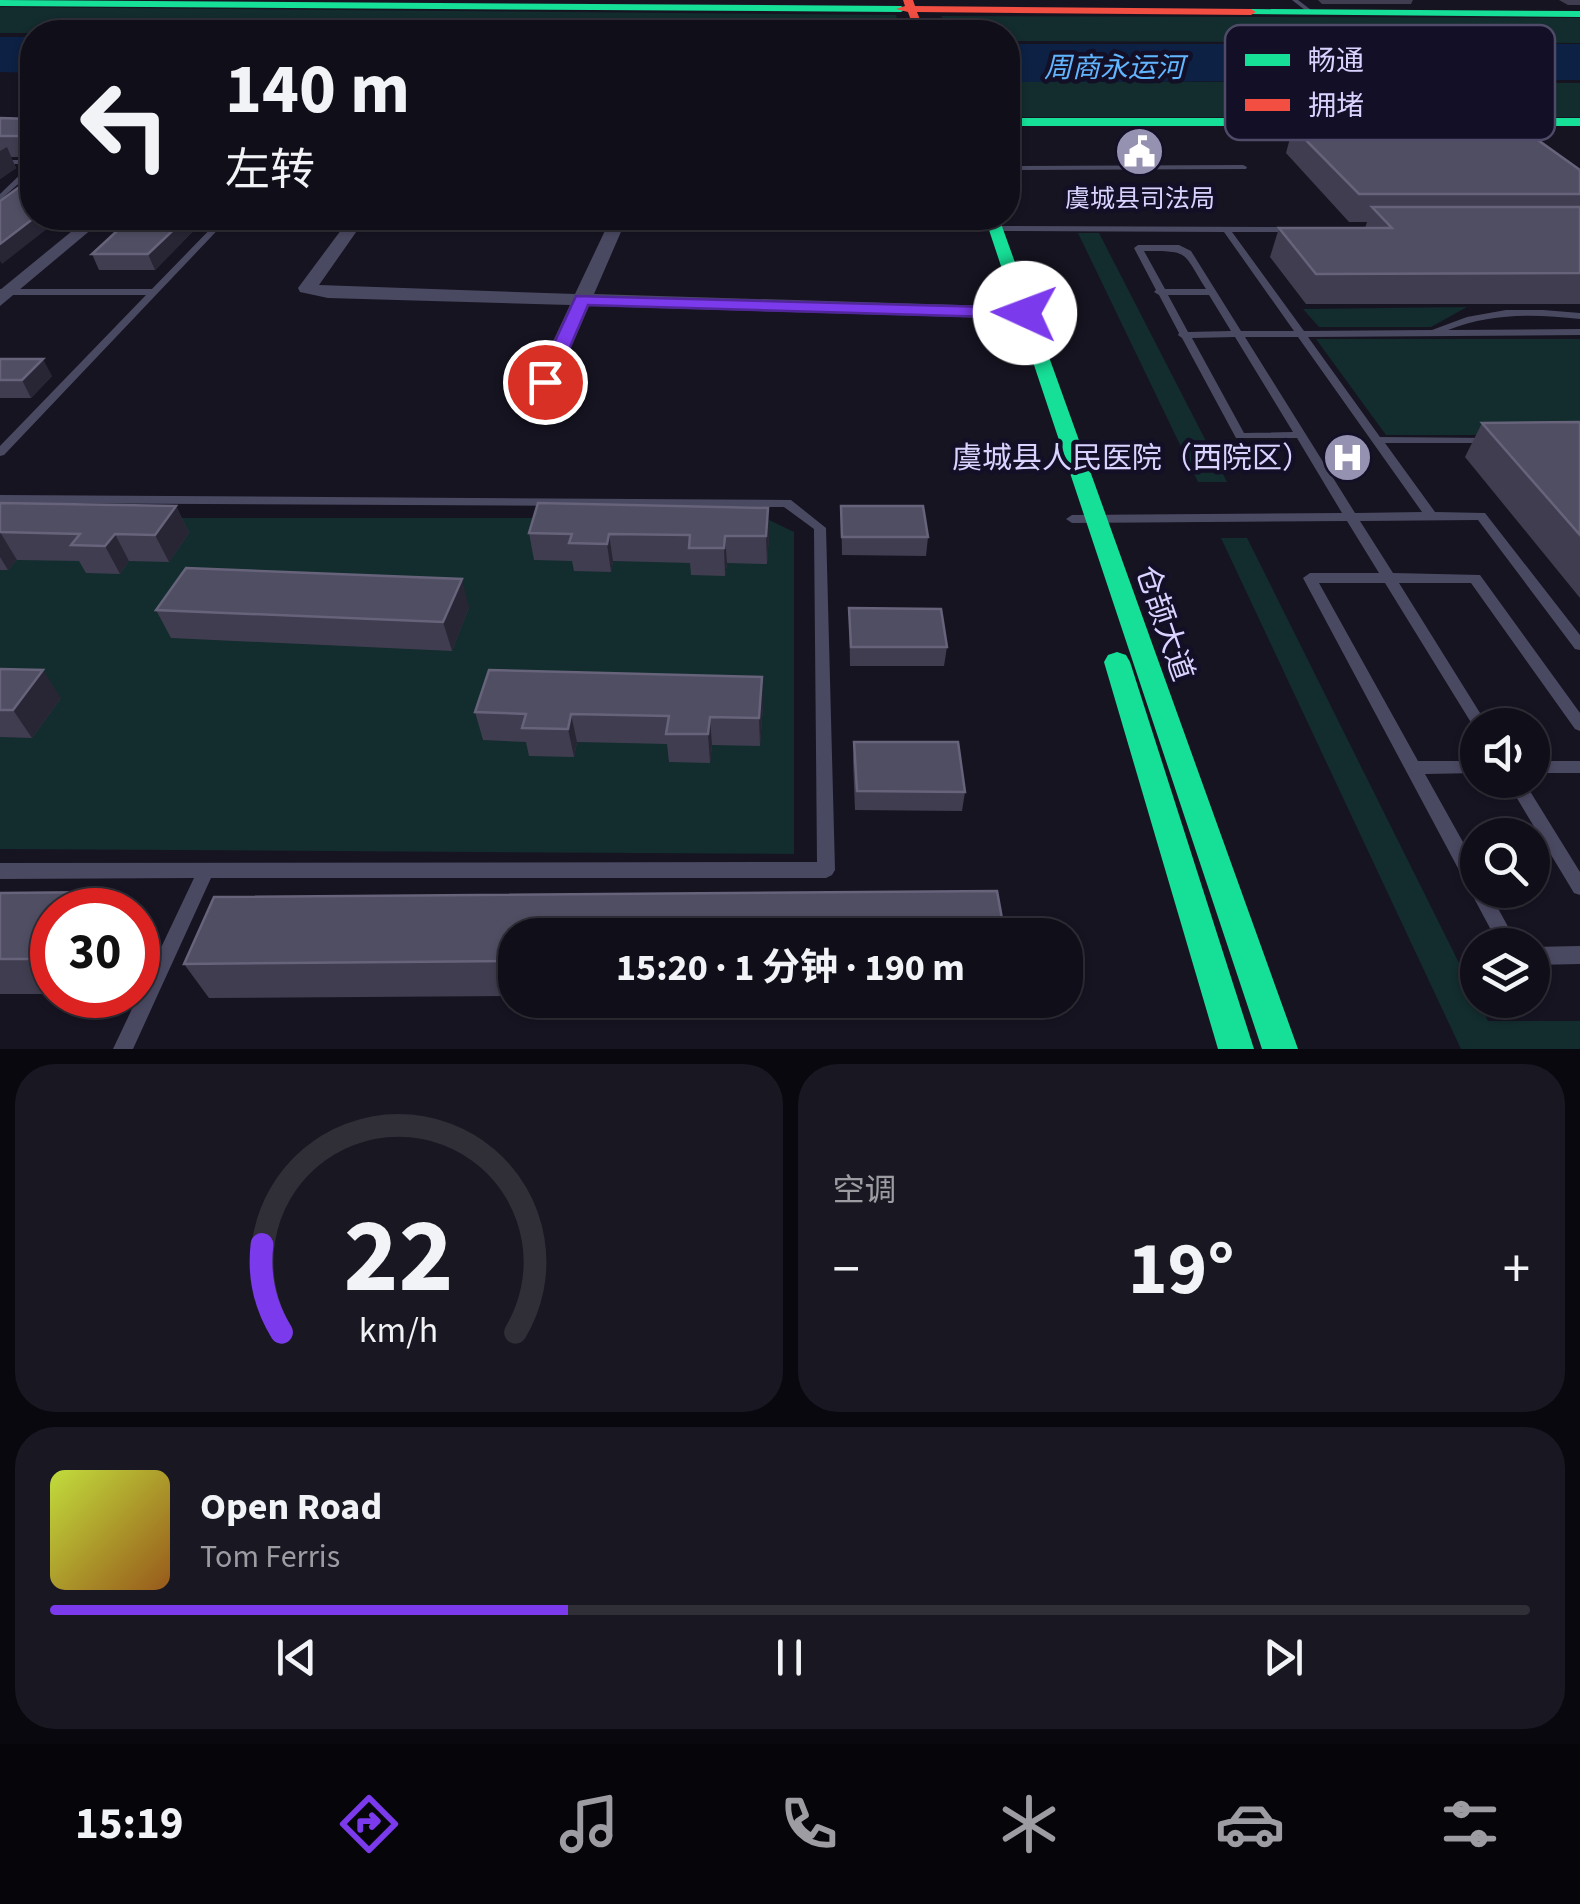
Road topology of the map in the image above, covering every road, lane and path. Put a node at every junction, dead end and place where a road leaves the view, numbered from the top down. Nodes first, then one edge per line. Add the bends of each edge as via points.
1 (0, 2) edge
2 (384, 3) edge
3 (1304, 6) edge
4 (1580, 14) edge
5 (918, 15) edge
6 (1020, 122) edge
7 (1580, 122) edge
8 (1555, 123) edge
9 (1225, 124) edge
10 (1243, 167) dead end
11 (1020, 168) edge
12 (20, 177) edge
13 (0, 198) edge
14 (1020, 224) edge
15 (1226, 229) junction
16 (1305, 229) edge
17 (83, 230) edge
18 (213, 230) edge
19 (349, 230) edge
20 (614, 230) edge
21 (990, 230) edge
22 (154, 292) junction
23 (1159, 292) junction
24 (1212, 292) junction
25 (3, 295) edge
26 (582, 300) junction
27 (1017, 312) junction
28 (1580, 316) edge
29 (1580, 332) edge
30 (1430, 333) junction
31 (1238, 334) junction
32 (1302, 334) junction
33 (1183, 335) junction
34 (545, 382) dead end
35 (1301, 436) junction
36 (1377, 440) junction
37 (1506, 440) edge
38 (0, 453) edge
39 (0, 499) edge
40 (1350, 516) junction
41 (1430, 516) junction
42 (1072, 519) junction
43 (1096, 519) junction
44 (1084, 557) dead end
45 (1389, 578) junction
46 (1108, 633) dead end
47 (1580, 645) edge
48 (1469, 708) edge
49 (1580, 724) edge
50 (1460, 767) edge
51 (1550, 767) edge
52 (1580, 767) edge
53 (1413, 768) junction
54 (1525, 798) edge
55 (1460, 855) edge
56 (206, 870) junction
57 (0, 871) edge
58 (1580, 887) edge
59 (1550, 956) edge
60 (1580, 956) edge
61 (123, 1049) edge
62 (1236, 1049) edge
63 (1280, 1049) edge

1 - 2 street
2 - 5 street
3 - 4 street
3 - 5 street
6 - 9 street
7 - 8 street
10 - 11 lane
12 - 13 lane
14 - 15 lane
15 - 16 lane
15 - 32 lane
17 - 25 street
18 - 22 lane
19 - 26 street via 306,288
20 - 26 street
21 - 27 street, 仓颉大道
22 - 25 lane
22 - 38 lane
23 - 24 lane
23 - 24 lane via 1138,248 1180,248
23 - 33 lane
24 - 31 lane
26 - 27 street
26 - 34 street
27 - 42 street, 仓颉大道
27 - 43 street, 仓颉大道
28 - 30 lane via 1469,317
29 - 30 lane
30 - 32 lane
31 - 32 lane
31 - 33 lane
31 - 35 lane
32 - 36 lane
33 - 35 lane via 1240,436
35 - 40 lane
36 - 37 lane
36 - 41 lane
39 - 56 lane via 788,503 820,528 826,870
40 - 41 lane
40 - 43 lane
40 - 45 lane
41 - 47 lane via 1481,516
42 - 43 lane
42 - 44 street, 仓颉大道
43 - 63 street, 仓颉大道
45 - 48 lane
45 - 49 lane via 1475,578
45 - 53 lane via 1310,578
46 - 62 street, 仓颉大道
50 - 53 lane
51 - 52 lane
53 - 55 lane
54 - 58 lane
56 - 57 lane
56 - 61 lane
59 - 60 lane

